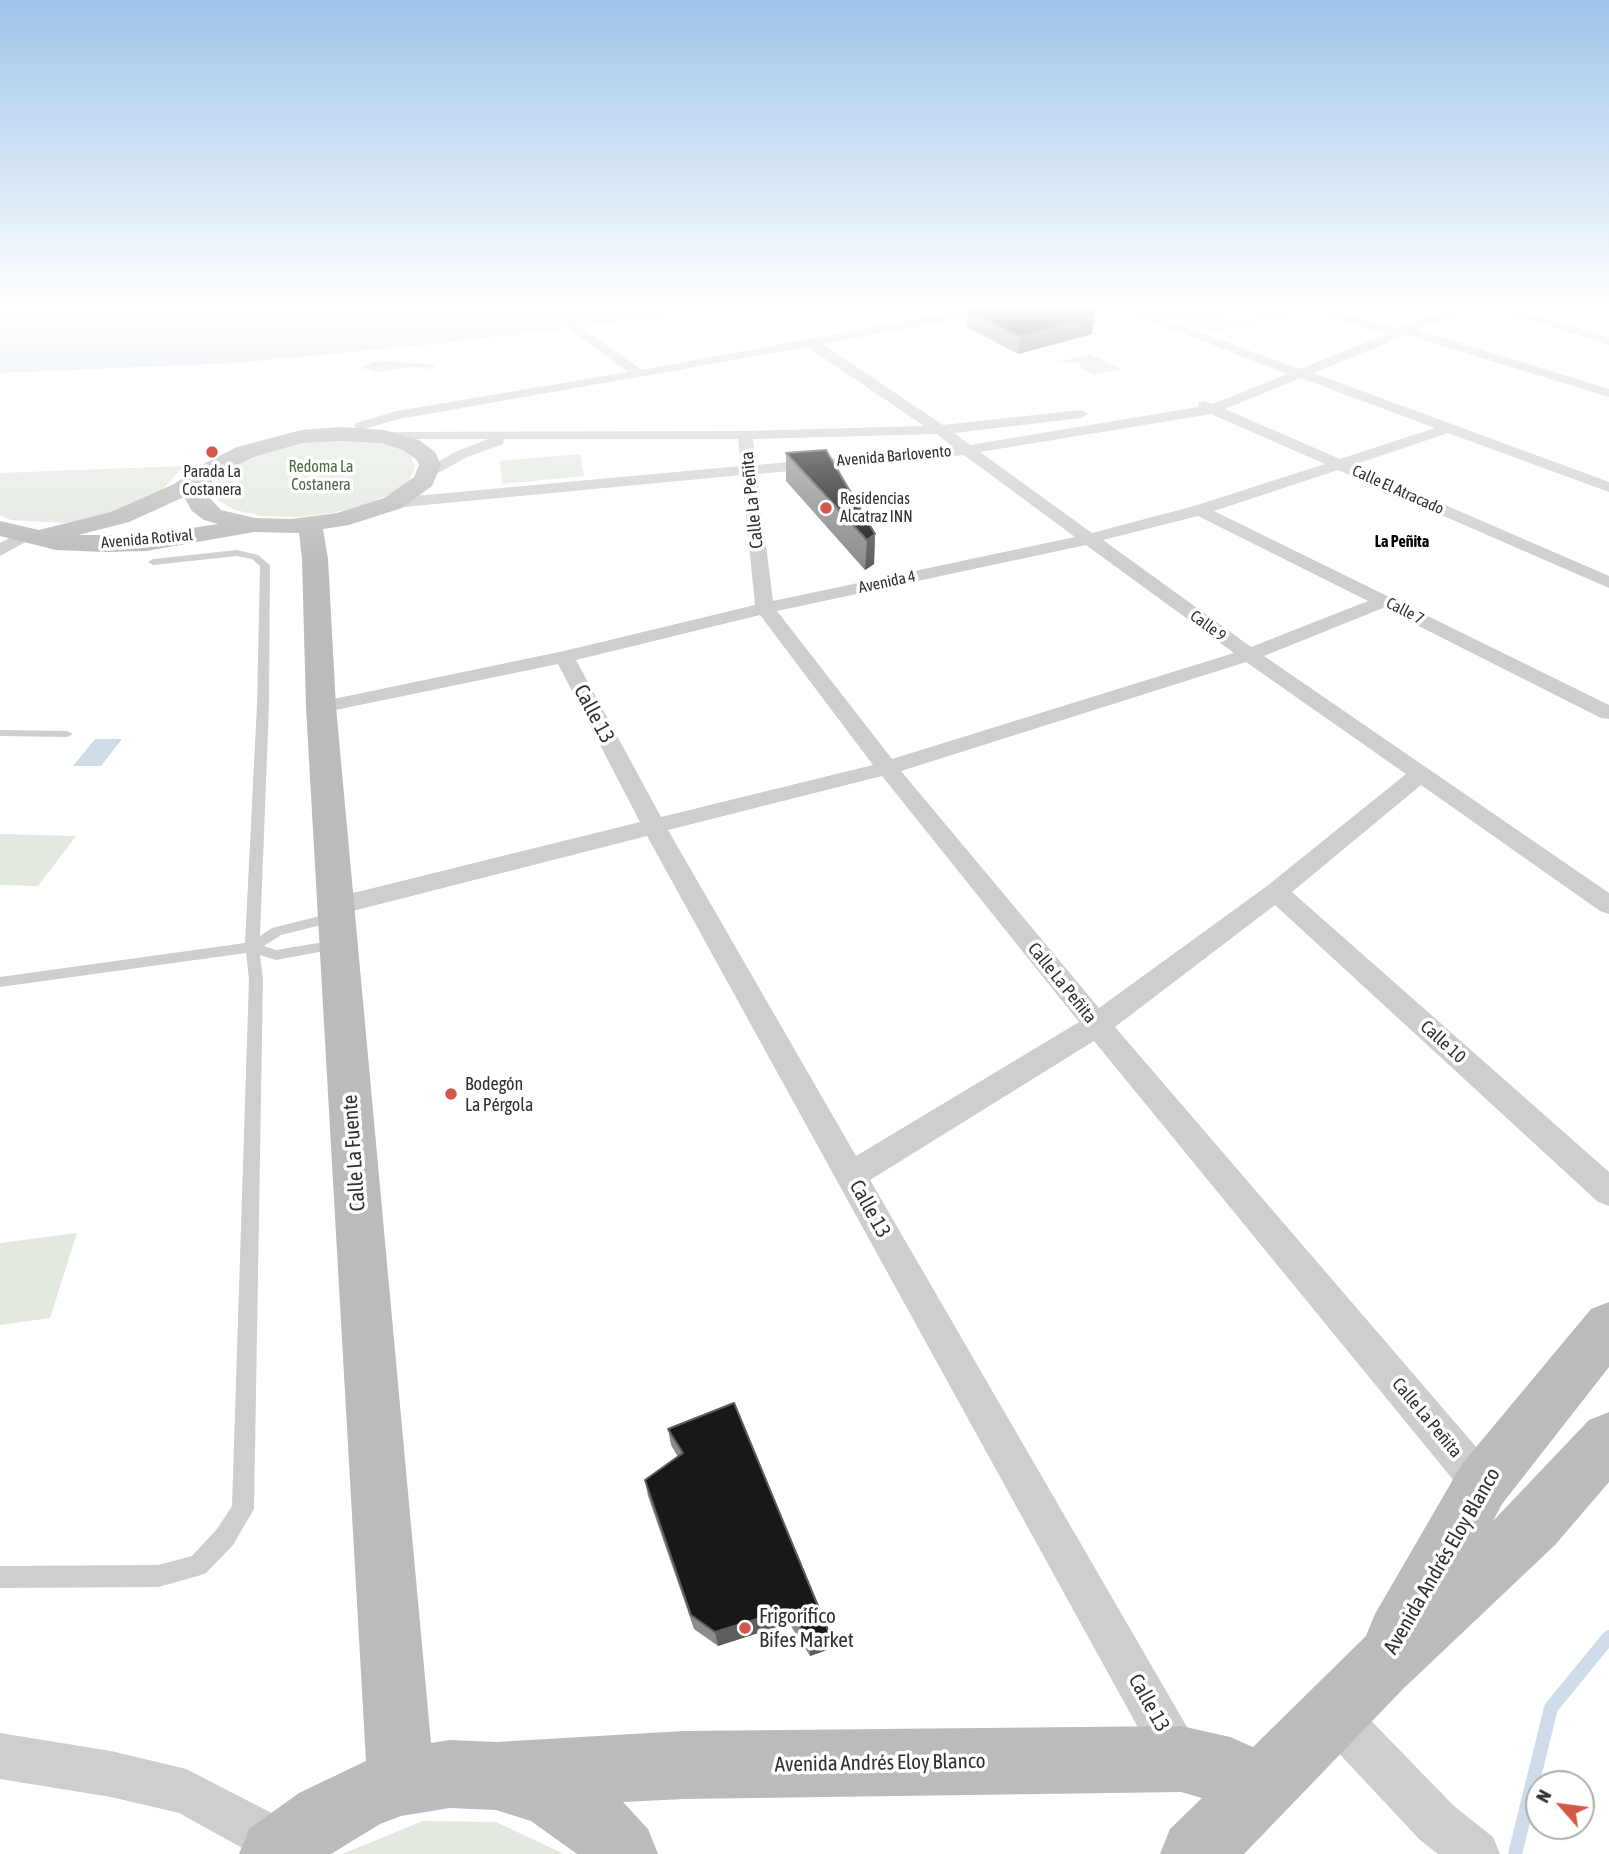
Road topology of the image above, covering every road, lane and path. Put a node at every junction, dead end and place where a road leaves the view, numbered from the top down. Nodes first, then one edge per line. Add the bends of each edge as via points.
1 (518, 395) edge
2 (888, 395) edge
3 (1202, 395) edge
4 (1249, 395) edge
5 (1358, 395) edge
6 (1186, 398) junction
7 (1159, 402) dead end
8 (1213, 409) junction
9 (1091, 413) dead end
10 (1446, 429) junction
11 (940, 430) junction
12 (341, 434) junction
13 (367, 435) junction
14 (527, 435) junction
15 (745, 435) junction
16 (966, 450) junction
17 (1340, 465) junction
18 (748, 469) junction
19 (429, 473) junction
20 (203, 475) junction
21 (1609, 487) edge
22 (393, 503) junction
23 (1200, 510) junction
24 (255, 525) junction
25 (310, 525) junction
26 (0, 528) edge
27 (32, 536) junction
28 (1088, 539) junction
29 (0, 551) edge
30 (153, 562) dead end
31 (1609, 583) edge
32 (1384, 601) junction
33 (765, 608) junction
34 (1249, 655) junction
35 (564, 657) junction
36 (321, 707) junction
37 (1609, 713) edge
38 (0, 733) edge
39 (67, 734) dead end
40 (887, 768) junction
41 (1419, 774) junction
42 (654, 827) junction
43 (1276, 892) junction
44 (1609, 905) edge
45 (338, 922) junction
46 (252, 947) junction
47 (0, 982) edge
48 (1097, 1025) junction
49 (851, 1175) junction
50 (1609, 1192) edge
51 (1609, 1326) edge
52 (1609, 1440) edge
53 (1482, 1484) junction
54 (0, 1577) edge
55 (1380, 1666) junction
56 (1333, 1714) junction
57 (0, 1756) edge
58 (1181, 1759) junction
59 (496, 1776) junction
60 (401, 1782) junction
61 (1255, 1792) junction
62 (279, 1849) edge
63 (623, 1854) edge
64 (1195, 1854) edge
65 (1476, 1854) edge

1 - 12 street via 397,415
2 - 11 street, Calle 9
3 - 6 street, Avenida Barlovento
4 - 8 street, Avenida Barlovento
5 - 10 street
6 - 7 street, Avenida Barlovento
6 - 8 street, Calle El Atracado
8 - 16 street, Avenida Barlovento
8 - 17 street, Calle El Atracado
9 - 11 street, Avenida Barlovento
10 - 17 street, Avenida 4
10 - 21 street
11 - 15 street, Avenida Barlovento
11 - 16 street, Calle 9
12 - 13 main road
12 - 20 main road via 262,446
13 - 14 street, Avenida Barlovento
13 - 19 main road via 411,445 427,457
14 - 15 street, Avenida Barlovento
14 - 19 street, Avenida Barlovento via 461,454
15 - 18 street, Calle La Peñita
16 - 18 street, Avenida Barlovento
16 - 28 street, Calle 9
17 - 23 street, Avenida 4
17 - 31 street, Calle El Atracado
18 - 22 street, Avenida Barlovento
18 - 33 street, Calle La Peñita
19 - 22 main road via 417,488
20 - 24 main road via 196,496 201,506 213,515
20 - 27 main road, Avenida Rotival via 164,499 120,517
22 - 25 main road
23 - 28 street, Avenida 4
23 - 32 street, Calle 7
24 - 25 main road
24 - 27 main road, Avenida Rotival via 146,542 69,543
25 - 36 main road, Calle La Fuente
26 - 27 main road, Avenida Rotival
27 - 29 street
28 - 33 street, Avenida 4
28 - 34 street, Calle 9
30 - 46 lane via 237,553 265,565
32 - 34 street
32 - 37 street, Calle 7
33 - 35 street, Avenida 4
33 - 40 street, Calle La Peñita
34 - 40 street
34 - 41 street, Calle 9
35 - 36 street, Avenida 4
35 - 42 street, Calle 13
36 - 45 main road, Calle La Fuente
38 - 39 lane
40 - 42 street
40 - 48 street, Calle La Peñita
41 - 43 street
41 - 44 street, Calle 9
42 - 45 street
42 - 49 street, Calle 13
43 - 48 street
43 - 50 street, Calle 10
45 - 46 lane via 277,931
45 - 46 lane via 276,955
45 - 60 main road, Calle La Fuente
46 - 47 lane
46 - 54 lane via 256,979 243,1509 225,1537 198,1565 158,1576
48 - 49 street
48 - 53 street, Calle La Peñita
49 - 58 street, Calle 13
51 - 53 main road, Avenida Andrés Eloy Blanco
52 - 55 main road, Avenida Andrés Eloy Blanco via 1534,1524
53 - 55 main road, Avenida Andrés Eloy Blanco
55 - 56 main road, Avenida Andrés Eloy Blanco
56 - 61 main road, Avenida Andrés Eloy Blanco
56 - 65 street via 1437,1823
57 - 62 street via 186,1792
58 - 59 main road, Avenida Andrés Eloy Blanco via 684,1765
58 - 61 main road, Avenida Andrés Eloy Blanco via 1230,1771
59 - 60 main road via 450,1774
59 - 63 main road via 549,1793 597,1825
60 - 62 main road via 323,1817
61 - 64 main road, Avenida Andrés Eloy Blanco

